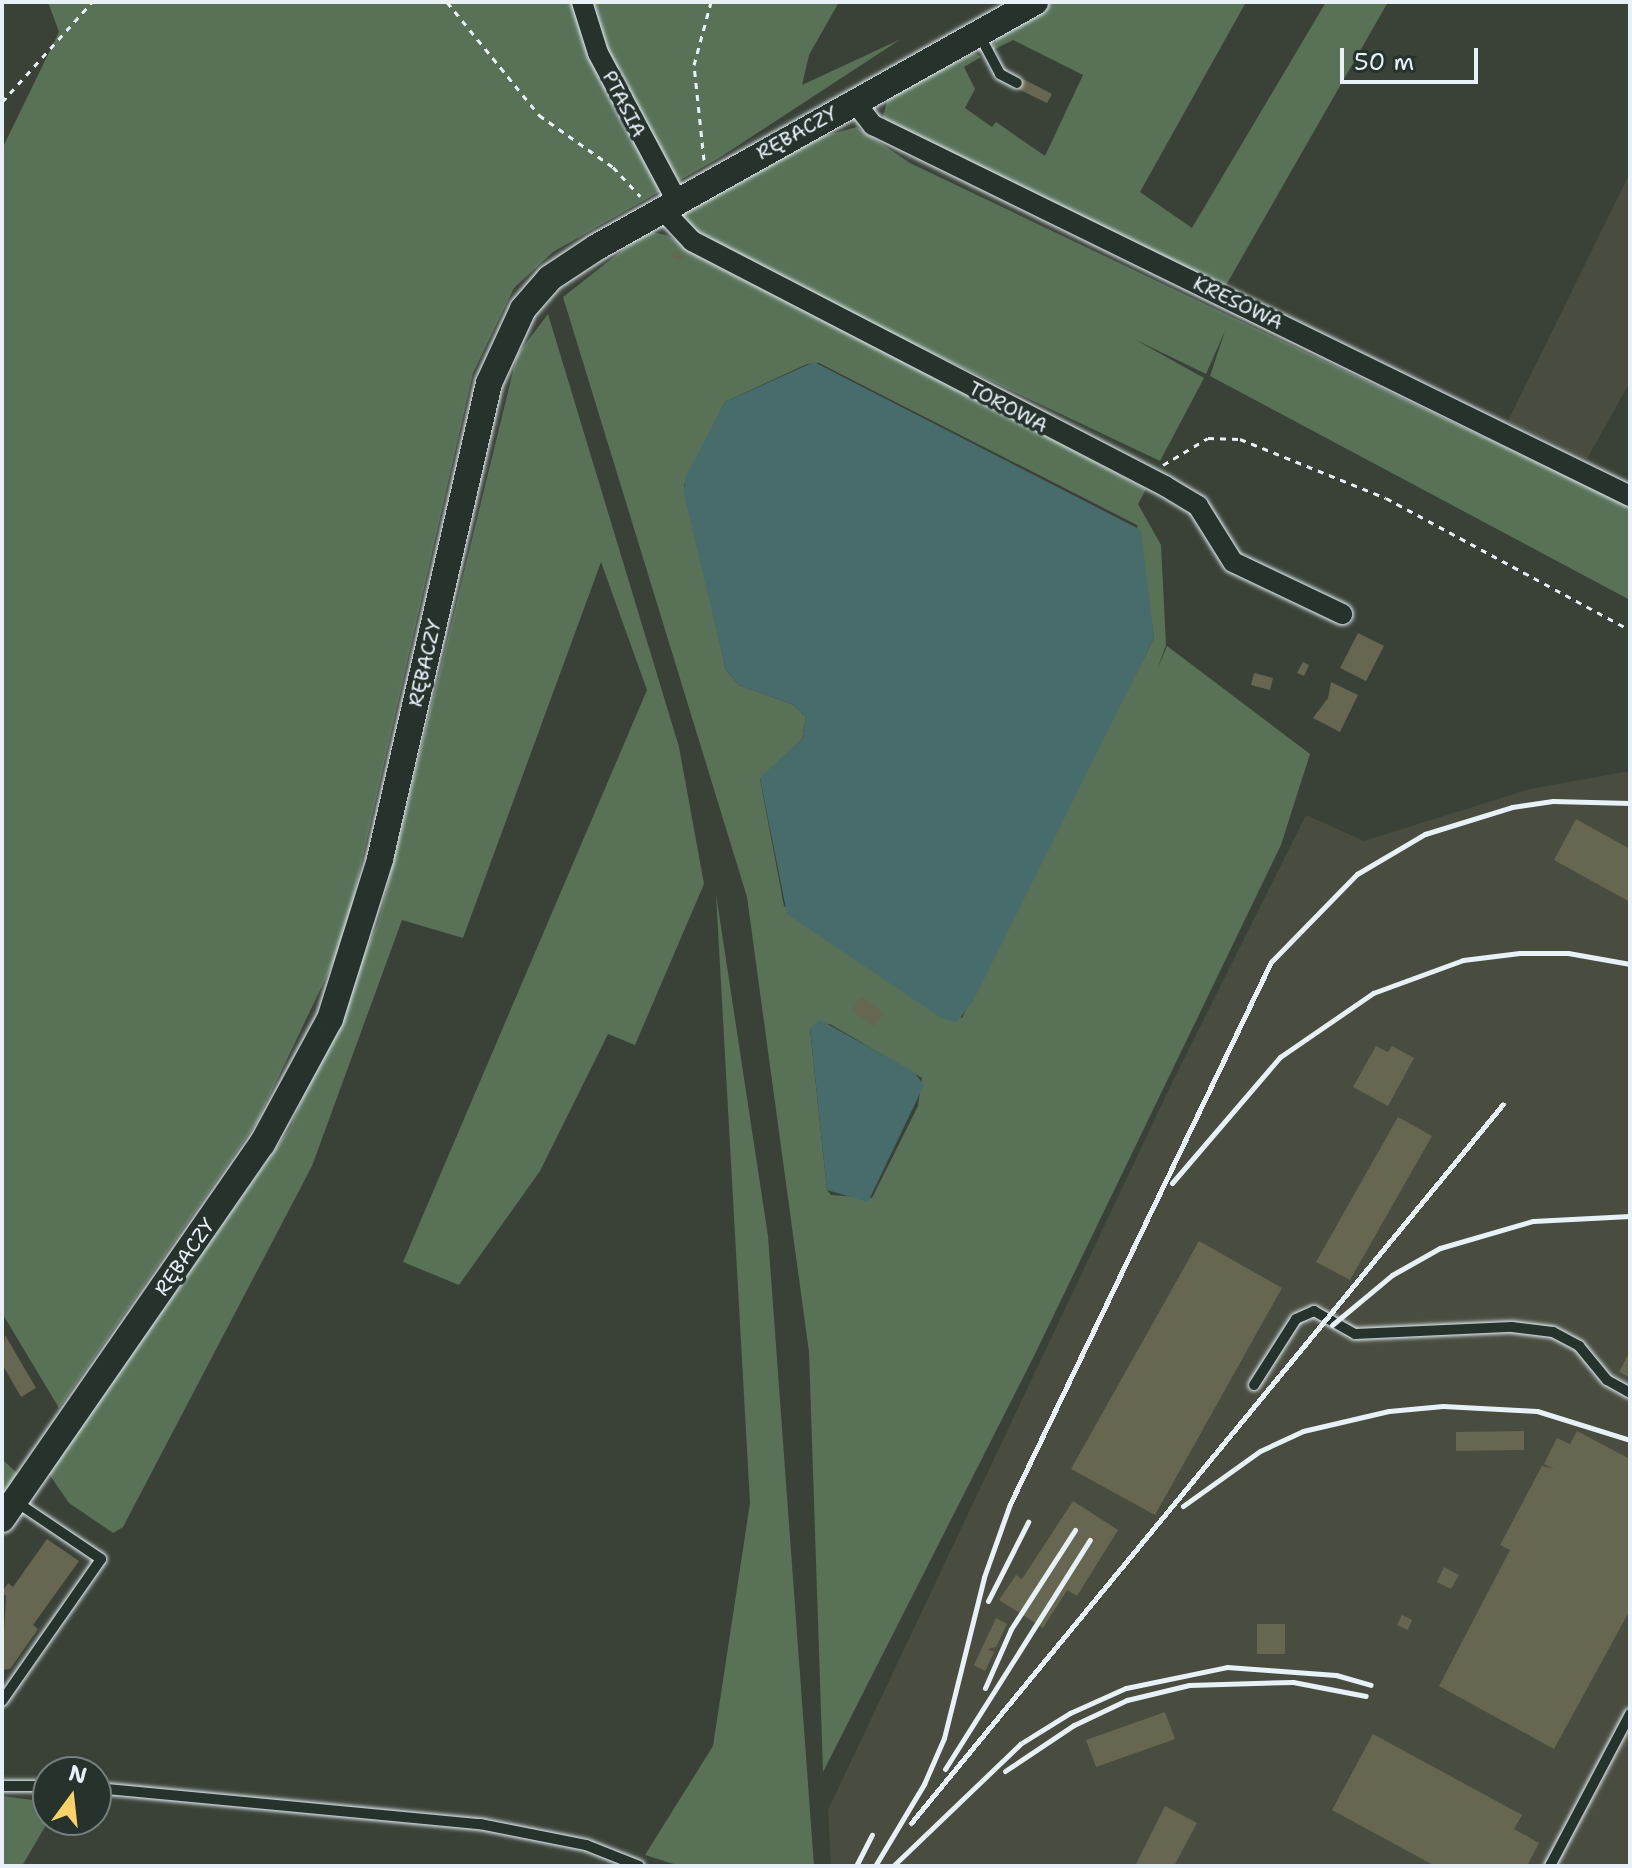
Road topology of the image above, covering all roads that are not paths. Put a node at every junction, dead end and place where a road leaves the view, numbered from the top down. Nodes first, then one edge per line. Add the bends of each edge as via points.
1 (582, 2) edge
2 (1035, 2) edge
3 (979, 33) junction
4 (1017, 83) dead end
5 (854, 101) junction
6 (663, 204) junction
7 (1630, 496) edge
8 (1342, 614) dead end
9 (1254, 1385) dead end
10 (1630, 1393) edge
11 (9, 1510) edge
12 (2, 1701) edge
13 (1630, 1714) edge
14 (2, 1786) edge
15 (32, 1786) edge
16 (112, 1790) edge
17 (639, 1866) edge
18 (1550, 1866) edge

1 - 6 street, PTASIA via 598,53
2 - 3 street, RĘBACZY
3 - 4 lane via 1000,74
3 - 5 street, RĘBACZY
5 - 6 street, RĘBACZY
5 - 7 street, KRESOWA via 873,125
6 - 8 street, TOROWA via 692,241 1198,506 1233,562
6 - 11 street, RĘBACZY via 550,278 523,309 504,344 489,383 380,859 330,1019 262,1144
9 - 10 lane via 1296,1319 1314,1311 1355,1334 1512,1327 1553,1332 1579,1346 1607,1380
11 - 12 lane via 101,1559
13 - 18 lane
14 - 15 lane
16 - 17 lane via 480,1824 586,1845

